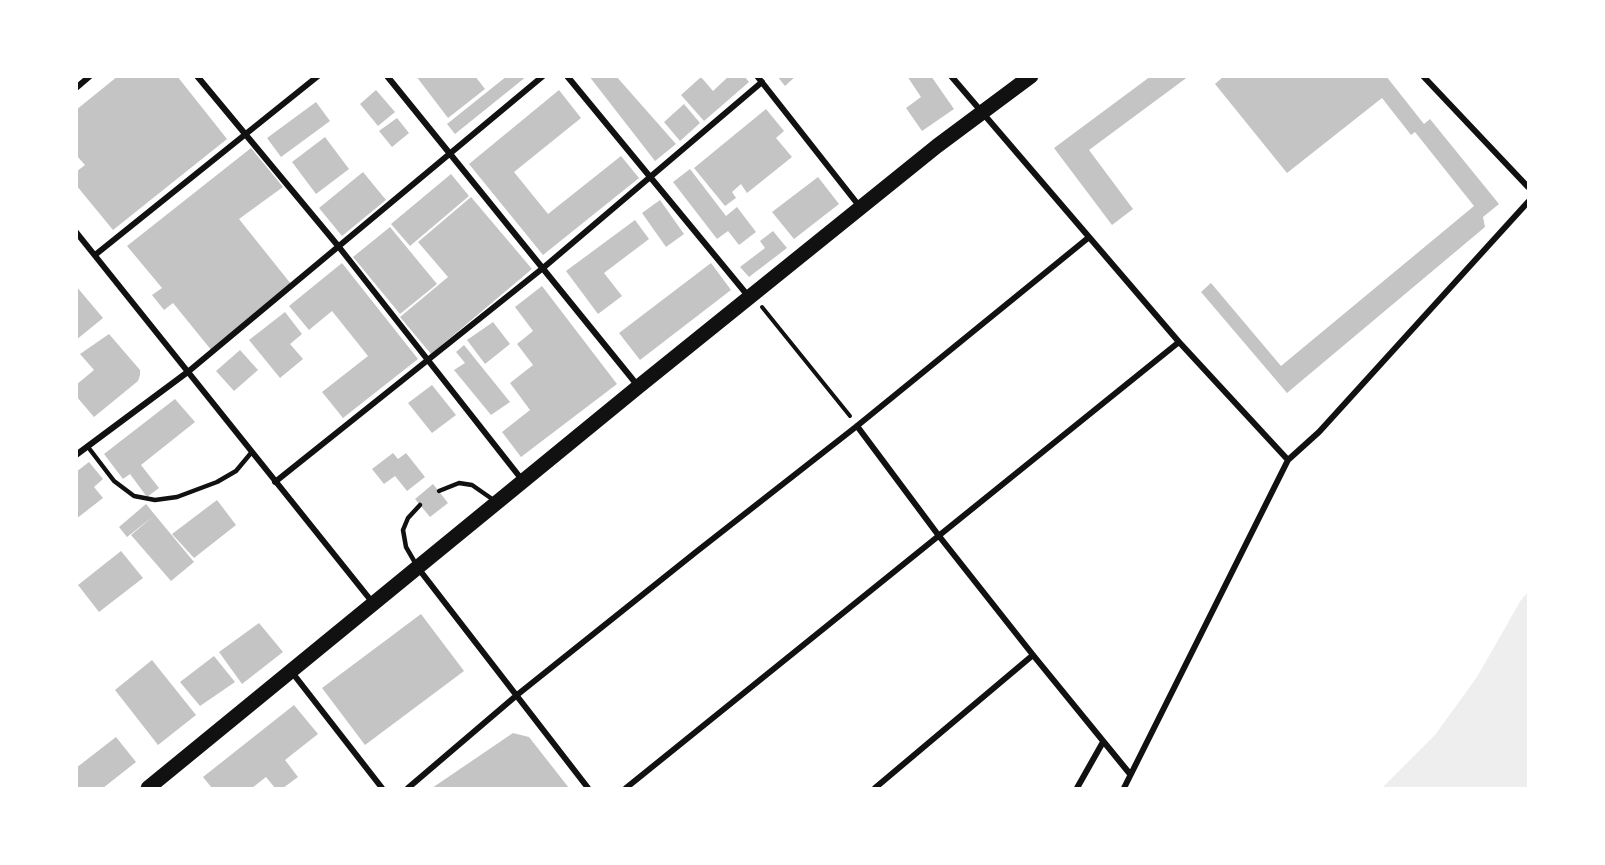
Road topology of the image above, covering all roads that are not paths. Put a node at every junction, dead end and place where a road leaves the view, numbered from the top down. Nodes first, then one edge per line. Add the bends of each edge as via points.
1 (90, 76) edge
2 (197, 76) edge
3 (318, 76) edge
4 (387, 76) edge
5 (543, 76) edge
6 (567, 76) edge
7 (951, 76) edge
8 (1031, 76) edge
9 (1424, 76) edge
10 (759, 79) edge
11 (76, 88) edge
12 (981, 113) junction
13 (245, 135) junction
14 (450, 154) junction
15 (649, 178) junction
16 (1528, 187) edge
17 (1528, 202) edge
18 (860, 207) junction
19 (76, 232) edge
20 (1088, 238) junction
21 (339, 247) junction
22 (95, 255) junction
23 (543, 268) junction
24 (749, 298) junction
25 (1179, 342) junction
26 (428, 360) junction
27 (189, 371) junction
28 (638, 387) junction
29 (857, 426) junction
30 (87, 447) junction
31 (251, 453) junction
32 (76, 455) edge
33 (1288, 460) junction
34 (275, 482) junction
35 (523, 482) junction
36 (439, 491) dead end
37 (497, 503) junction
38 (420, 505) dead end
39 (939, 536) junction
40 (418, 568) junction
41 (373, 603) junction
42 (1033, 656) junction
43 (291, 671) junction
44 (517, 696) junction
45 (1103, 742) junction
46 (1130, 774) junction
47 (148, 789) edge
48 (382, 789) edge
49 (408, 789) edge
50 (588, 789) edge
51 (626, 789) edge
52 (875, 789) edge
53 (1077, 789) edge
54 (1124, 789) edge

1 - 11 street
2 - 13 street
3 - 13 street
4 - 14 street
5 - 14 street
6 - 15 street
7 - 12 street
8 - 12 main road
9 - 16 street
10 - 15 street
10 - 18 street
12 - 18 main road
12 - 20 street
13 - 21 street
13 - 22 street
14 - 21 street
14 - 23 street
15 - 23 street
15 - 24 street
17 - 33 street via 1319,432
18 - 24 main road
19 - 22 street
20 - 25 street
20 - 29 street
21 - 26 street
21 - 27 street
22 - 27 street
23 - 26 street
23 - 28 street
24 - 28 main road
25 - 33 street
25 - 39 street
26 - 34 street
26 - 35 street
27 - 30 street
27 - 31 street
28 - 35 main road
29 - 39 street
29 - 44 street
30 - 31 lane via 114,482 134,496 154,500 177,497 217,482 236,471
30 - 32 street
31 - 34 street
33 - 46 street
34 - 41 street
35 - 37 main road
36 - 37 lane via 459,483 472,485
37 - 40 main road
38 - 40 lane via 408,518 404,530 406,547
39 - 42 street
39 - 51 street
40 - 41 main road
40 - 44 street
41 - 43 main road
42 - 45 street
42 - 52 street
43 - 47 main road
43 - 48 street
44 - 49 street
44 - 50 street
45 - 46 street
45 - 53 street
46 - 54 street

